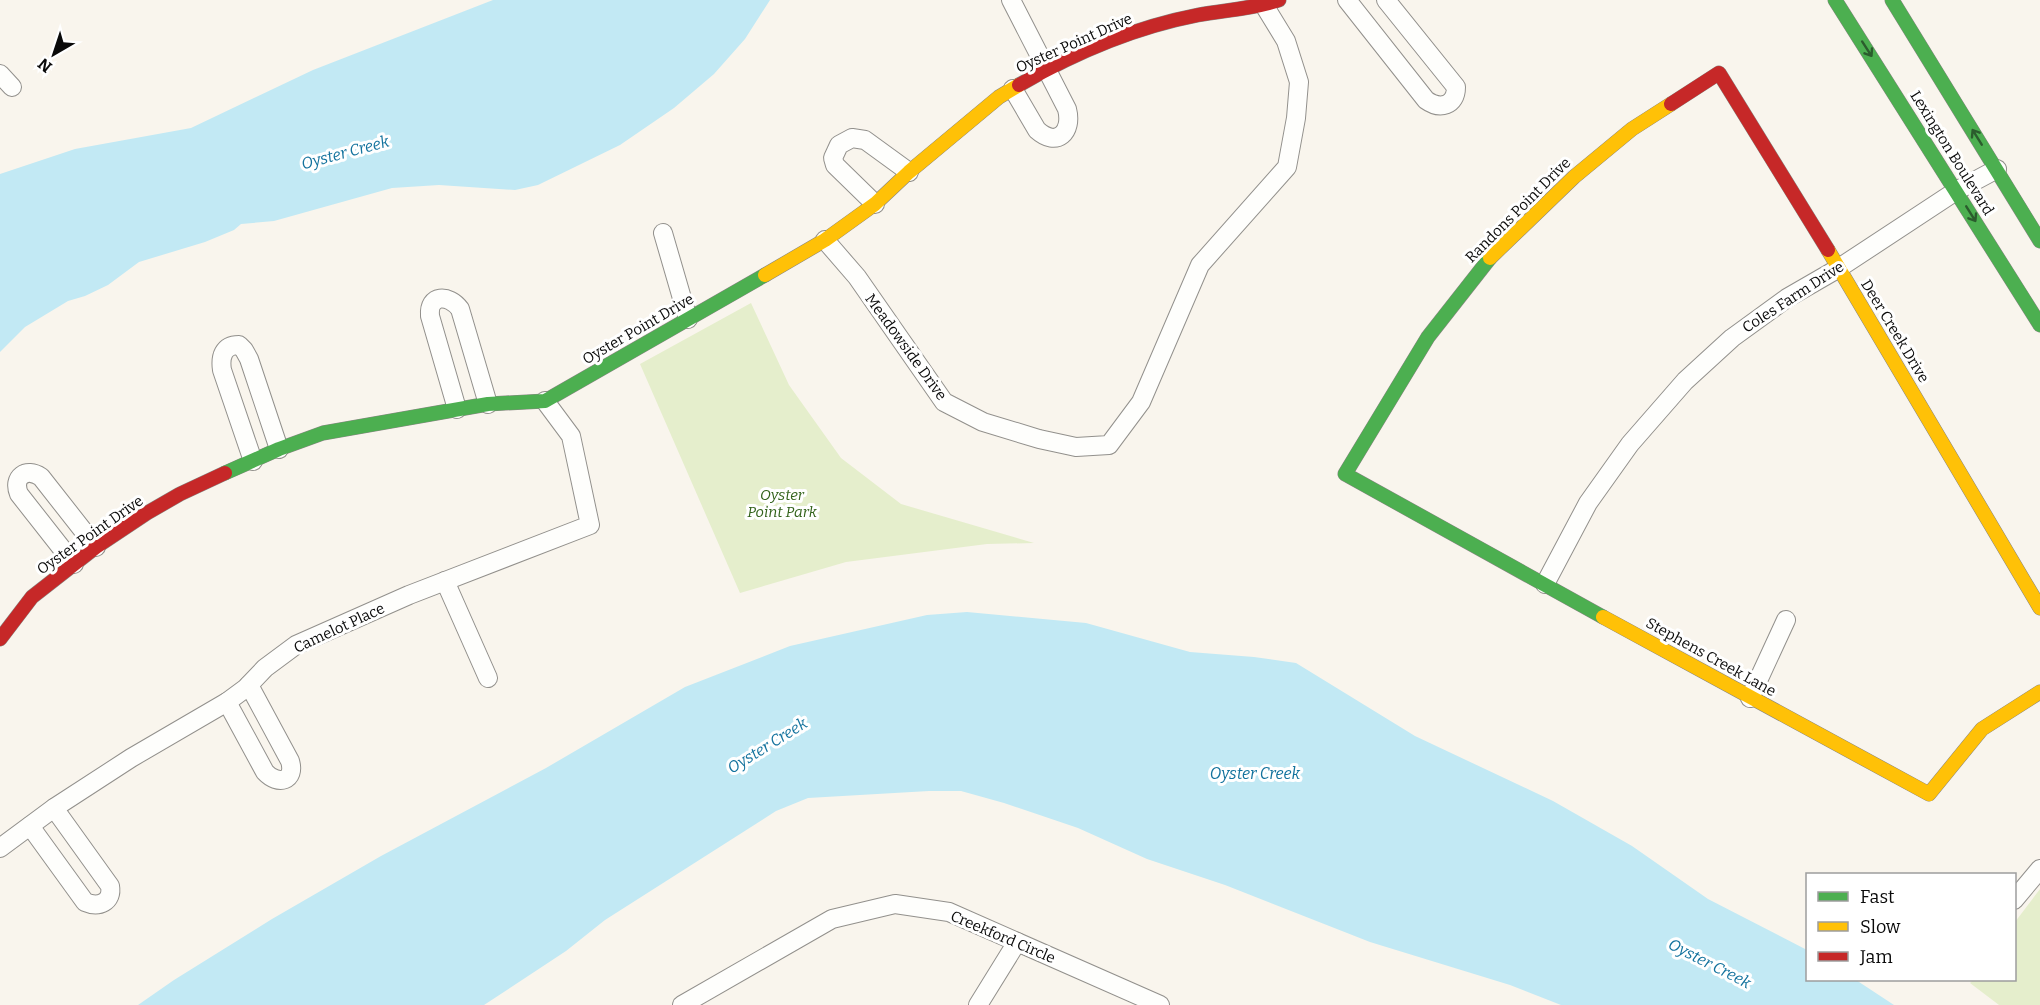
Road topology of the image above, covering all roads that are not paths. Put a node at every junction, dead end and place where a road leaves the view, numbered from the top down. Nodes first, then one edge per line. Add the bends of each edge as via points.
1 (1011, 0) edge
2 (1347, 0) edge
3 (1386, 0) edge
4 (1835, 0) edge
5 (1892, 0) edge
6 (1272, 3) edge
7 (1047, 69) junction
8 (1719, 73) joint
9 (1012, 89) junction
10 (1997, 169) junction
11 (909, 172) junction
12 (1956, 191) junction
13 (875, 204) junction
14 (663, 232) dead end
15 (825, 240) junction
16 (2040, 242) edge
17 (1839, 268) junction
18 (688, 319) junction
19 (2040, 325) edge
20 (545, 401) junction
21 (488, 404) junction
22 (457, 409) junction
23 (279, 449) junction
24 (253, 461) junction
25 (1345, 474) joint
26 (96, 547) junction
27 (74, 564) junction
28 (445, 581) junction
29 (1545, 584) junction
30 (2040, 608) edge
31 (1786, 620) dead end
32 (0, 639) edge
33 (488, 678) dead end
34 (249, 685) junction
35 (2040, 692) edge
36 (1750, 698) junction
37 (227, 702) junction
38 (54, 808) junction
39 (30, 826) junction
40 (0, 848) edge
41 (2040, 869) edge
42 (2016, 898) edge
43 (1017, 942) junction
44 (682, 1005) edge
45 (978, 1005) edge
46 (1160, 1005) edge

1 - 7 street
2 - 3 street via 1426,100 1447,105 1456,94 1455,87
4 -> 12 street, Lexington Boulevard
10 -> 5 street, Lexington Boulevard
6 - 7 street, Oyster Point Drive via 1197,15 1134,32
6 - 15 street, Meadowside Drive via 1299,82 1287,167 1200,265 1141,402 1109,445 1076,447 1039,439 983,422 944,402 857,277
7 - 9 street, Oyster Point Drive
7 - 9 street via 1070,120 1065,132 1056,139 1048,139 1037,130
8 - 17 street, Deer Creek Drive
8 - 25 street, Randons Point Drive via 1632,129 1574,177 1483,265 1428,337
9 - 11 street, Oyster Point Drive
10 - 12 street, Coles Farm Drive
10 - 16 street, Lexington Boulevard
11 - 13 street, Oyster Point Drive
11 - 13 street via 865,140 852,138 839,145 833,158 835,165
12 - 17 street, Coles Farm Drive
12 -> 19 street, Lexington Boulevard
13 - 15 street, Oyster Point Drive
14 - 18 street
15 - 18 street, Oyster Point Drive
17 - 29 street, Coles Farm Drive via 1787,298 1731,338 1685,381 1630,444 1588,503
17 - 30 street, Deer Creek Drive
18 - 20 street, Oyster Point Drive
20 - 21 street, Oyster Point Drive
20 - 28 street, Camelot Place via 571,436 590,525
21 - 22 street, Oyster Point Drive
21 - 22 street via 460,309 449,299 438,299 430,316
22 - 23 street, Oyster Point Drive via 323,433
23 - 24 street, Oyster Point Drive
23 - 24 street via 249,359 238,345 232,345 222,354 222,370
24 - 26 street, Oyster Point Drive via 180,494
25 - 29 street, Stephens Creek Lane
26 - 27 street, Oyster Point Drive
26 - 27 street via 41,477 28,472 22,475 18,481 19,494
27 - 32 street, Oyster Point Drive via 32,597
28 - 33 street
28 - 34 street, Camelot Place via 296,645
29 - 36 street, Stephens Creek Lane
31 - 36 street
34 - 37 street, Camelot Place
34 - 37 street via 290,761 292,769 284,780 277,781 265,772
35 - 36 street, Stephens Creek Lane via 1982,729 1929,794
37 - 38 street, Camelot Place
38 - 39 street, Camelot Place
38 - 39 street via 110,886 108,900 93,906 85,902
39 - 40 street, Camelot Place
41 - 42 street
43 - 44 street, Creekford Circle via 949,912 895,904 832,919
43 - 45 street
43 - 46 street, Creekford Circle

